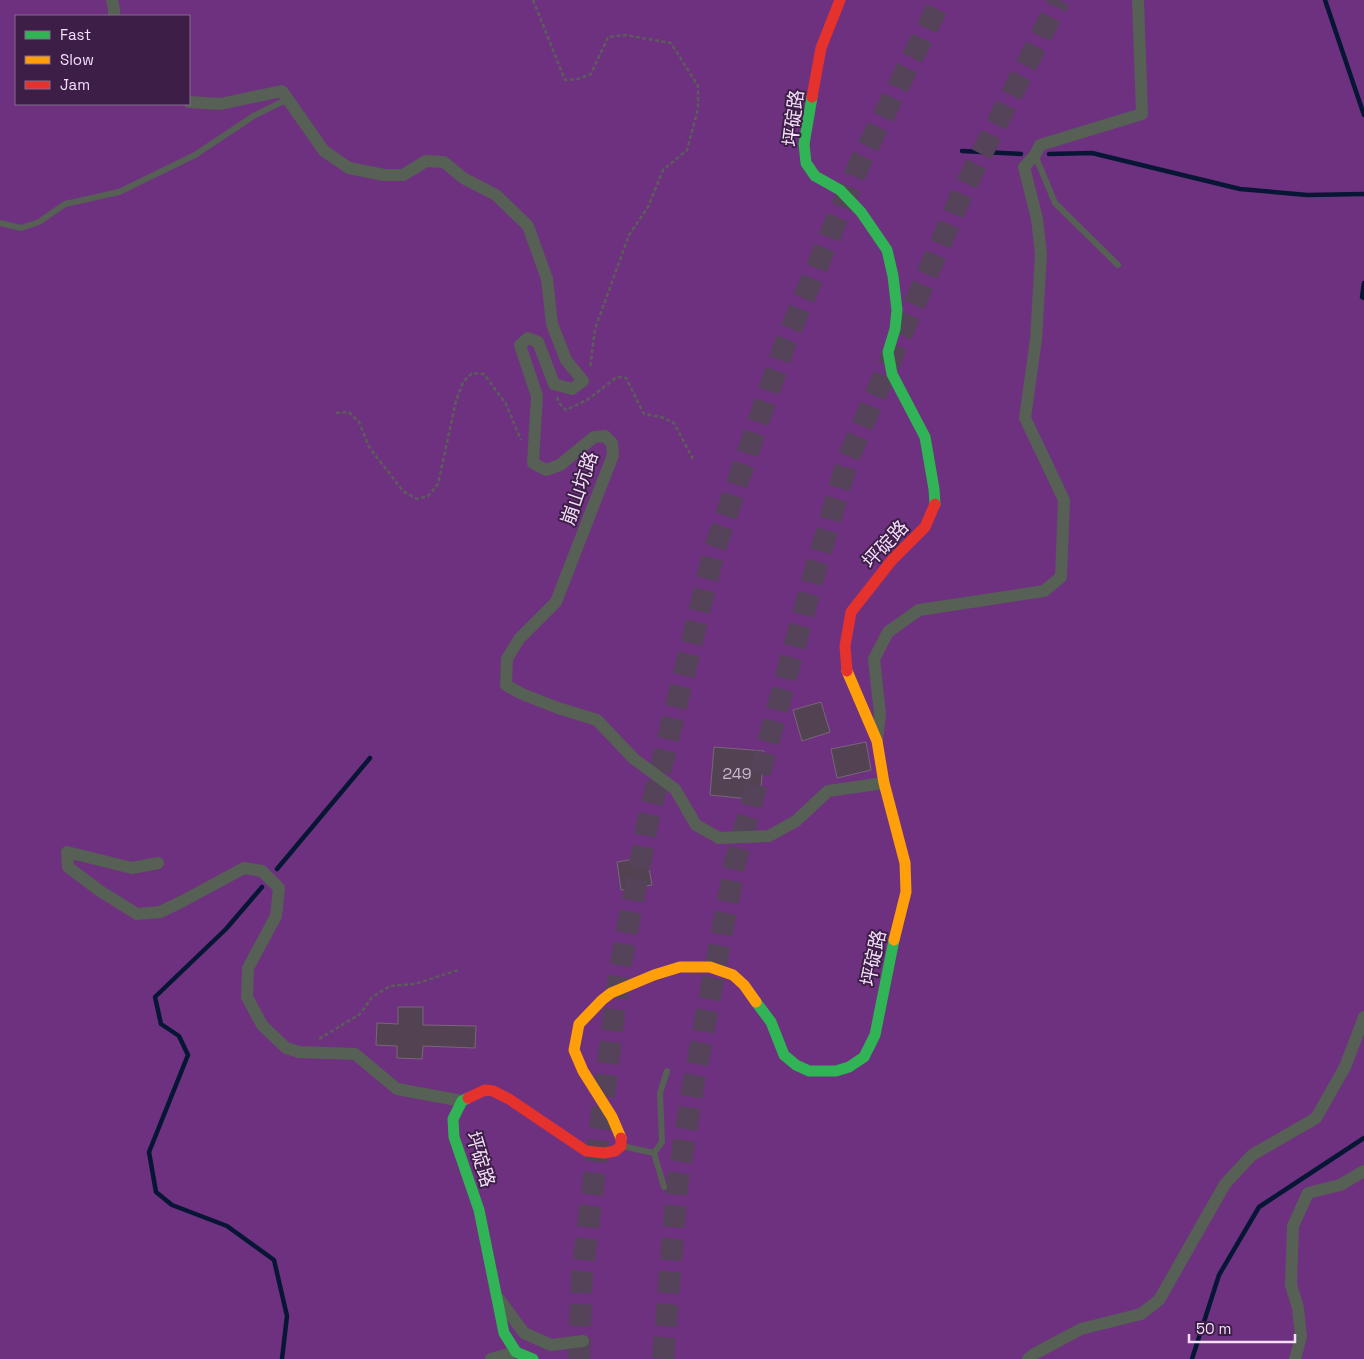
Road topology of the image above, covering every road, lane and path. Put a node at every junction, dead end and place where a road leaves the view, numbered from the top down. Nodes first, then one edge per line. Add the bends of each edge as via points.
1 (112, 0) edge
2 (533, 0) edge
3 (840, 0) edge
4 (1138, 0) edge
5 (114, 15) edge
6 (288, 99) junction
7 (190, 102) edge
8 (1035, 155) junction
9 (0, 223) edge
10 (1118, 265) dead end
11 (583, 381) junction
12 (554, 384) junction
13 (336, 413) dead end
14 (693, 459) dead end
15 (533, 463) junction
16 (877, 741) junction
17 (884, 783) junction
18 (158, 863) dead end
19 (458, 970) dead end
20 (1364, 1016) edge
21 (299, 1052) junction
22 (667, 1071) dead end
23 (462, 1101) junction
24 (620, 1146) junction
25 (654, 1153) junction
26 (1364, 1171) edge
27 (664, 1186) dead end
28 (496, 1295) junction
29 (583, 1342) dead end
30 (516, 1352) junction
31 (491, 1359) edge
32 (533, 1359) edge
33 (1028, 1359) edge
34 (1294, 1359) edge

1 - 5 street
2 - 11 path via 565,80 591,74 608,37 625,35 671,44 698,86 698,109 687,150 663,170 648,207 629,235 595,329 591,366
3 - 16 main road, 坪碇路 via 821,48 804,144 806,162 815,176 840,190 861,212 887,250 897,310 889,359 892,374 925,436 935,504 924,527 892,560 851,612 845,646 846,668
4 - 8 street via 1142,114 1040,145
6 - 7 street via 282,91 220,104
6 - 9 lane via 255,115 195,155 119,192 65,204 40,222 20,228
6 - 11 street via 324,151 348,168 403,175 426,161 444,162 463,178 496,195 528,226 547,279 552,324 566,360
8 - 10 lane via 1055,203
8 - 16 street via 1024,168 1037,219 1041,254 1036,339 1025,418 1064,500 1061,577 1044,591 919,610 888,632 874,659 880,714
11 - 12 street via 572,388
12 - 14 path via 559,403 566,410 587,400 617,377 626,378 644,414 674,423
12 - 15 street via 538,342 528,338 520,345 537,396
13 - 15 path via 349,412 359,422 369,448 403,491 417,499 428,496 438,484 463,382 472,373 484,374 506,404
15 - 17 street, 崩山坑路 via 546,470 553,468 594,437 605,436 612,443 613,455 556,602 519,639 507,659 506,685 558,708 597,720 634,758 675,789 696,825 719,838 769,836 796,821 828,791
16 - 17 main road, 坪碇路
17 - 24 main road, 坪碇路 via 905,863 906,892 875,1035 864,1057 836,1071 809,1071 784,1055 771,1022 733,975 710,967 680,968 654,975 602,1000 579,1024 576,1033 574,1050 583,1071 612,1117 621,1139
18 - 21 street via 132,868 67,852 68,867 100,892 137,914 160,912 244,868 262,871 279,888 276,916 248,968 247,997 262,1025 286,1048
19 - 21 path via 415,984 390,986 372,997 360,1014
20 - 33 street via 1345,1066 1316,1118 1252,1155 1225,1184 1159,1300 1140,1314 1081,1329
21 - 23 street via 355,1054 398,1090
22 - 25 lane via 660,1093 662,1142
23 - 24 main road via 485,1090 494,1091 586,1152 604,1153
23 - 28 main road, 坪碇路 via 453,1119 454,1138 479,1210
24 - 25 lane
25 - 27 lane
26 - 34 street via 1340,1185 1308,1193 1293,1226 1291,1284 1301,1337
28 - 29 street via 524,1333 551,1345
28 - 30 main road, 坪碇路 via 504,1333
30 - 31 street
30 - 32 main road

